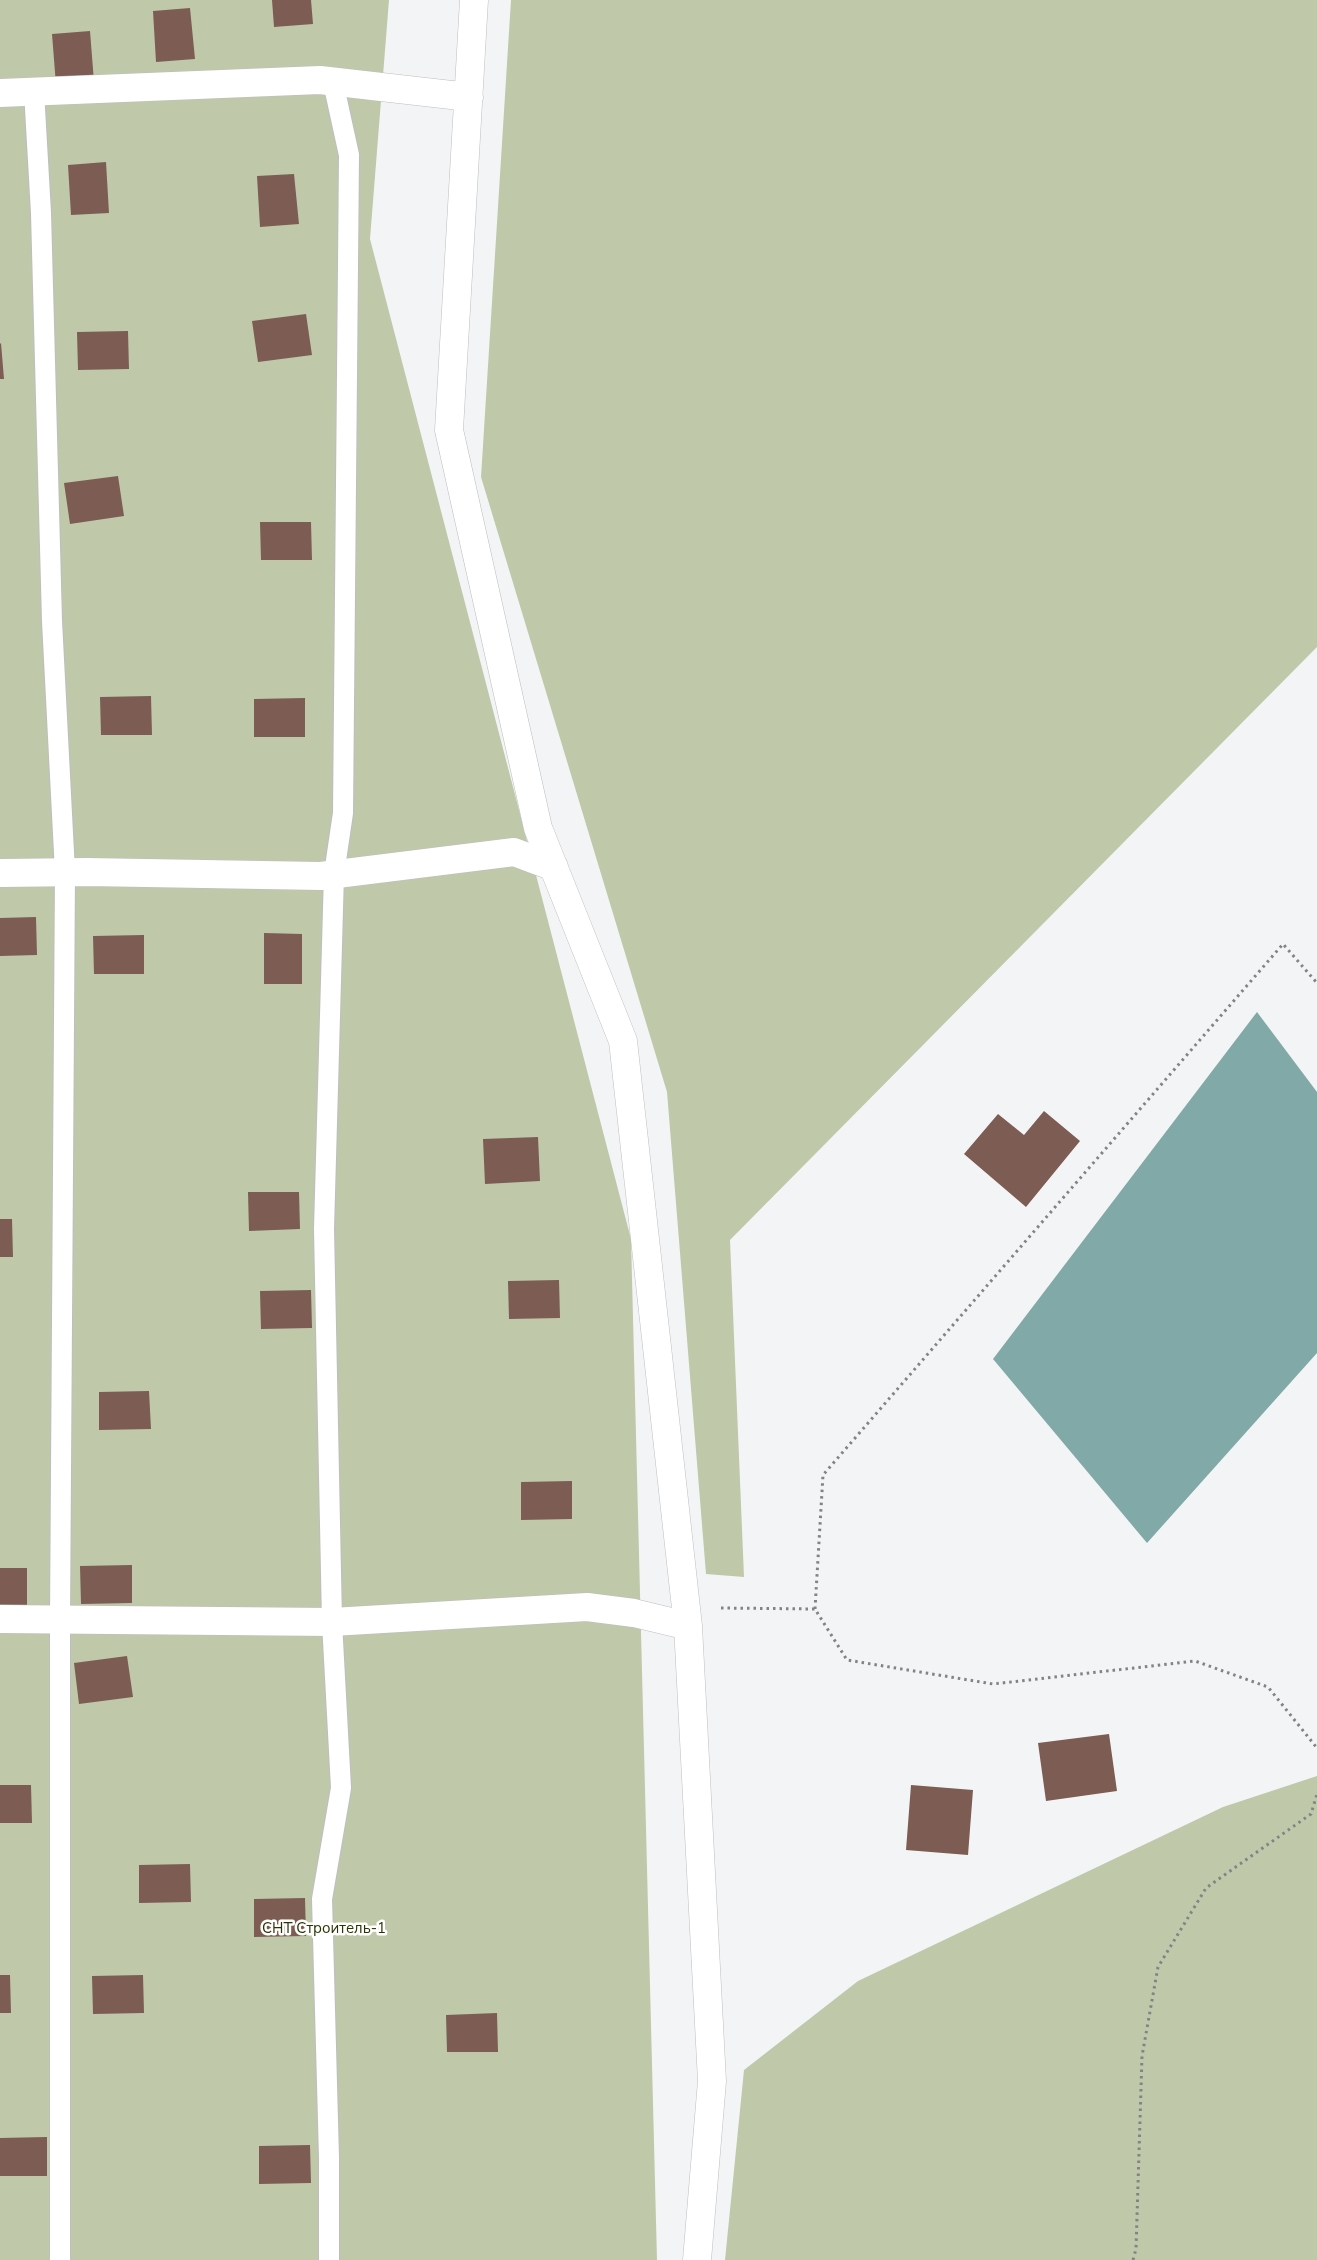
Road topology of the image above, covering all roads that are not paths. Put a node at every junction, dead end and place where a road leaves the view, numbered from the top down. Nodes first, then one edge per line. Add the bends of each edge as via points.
1 (474, 0) edge
2 (333, 82) junction
3 (34, 92) junction
4 (0, 93) edge
5 (469, 97) junction
6 (554, 867) junction
7 (65, 872) junction
8 (0, 873) edge
9 (334, 874) junction
10 (688, 1616) junction
11 (0, 1619) edge
12 (60, 1619) junction
13 (332, 1622) junction
14 (60, 2260) edge
15 (329, 2260) edge
16 (697, 2260) edge

1 - 5 street
2 - 3 street
2 - 5 street
2 - 9 lane via 349,156 343,813
3 - 4 street
3 - 7 lane via 41,223 52,620
5 - 6 street via 449,430 538,828
6 - 9 street via 514,852
6 - 10 street via 623,1041
7 - 8 street
7 - 9 street
7 - 12 lane
9 - 13 lane via 324,1229
10 - 13 street via 587,1607
10 - 16 street via 712,2081
11 - 12 street
12 - 13 street
12 - 14 lane
13 - 15 lane via 341,1788 322,1899

